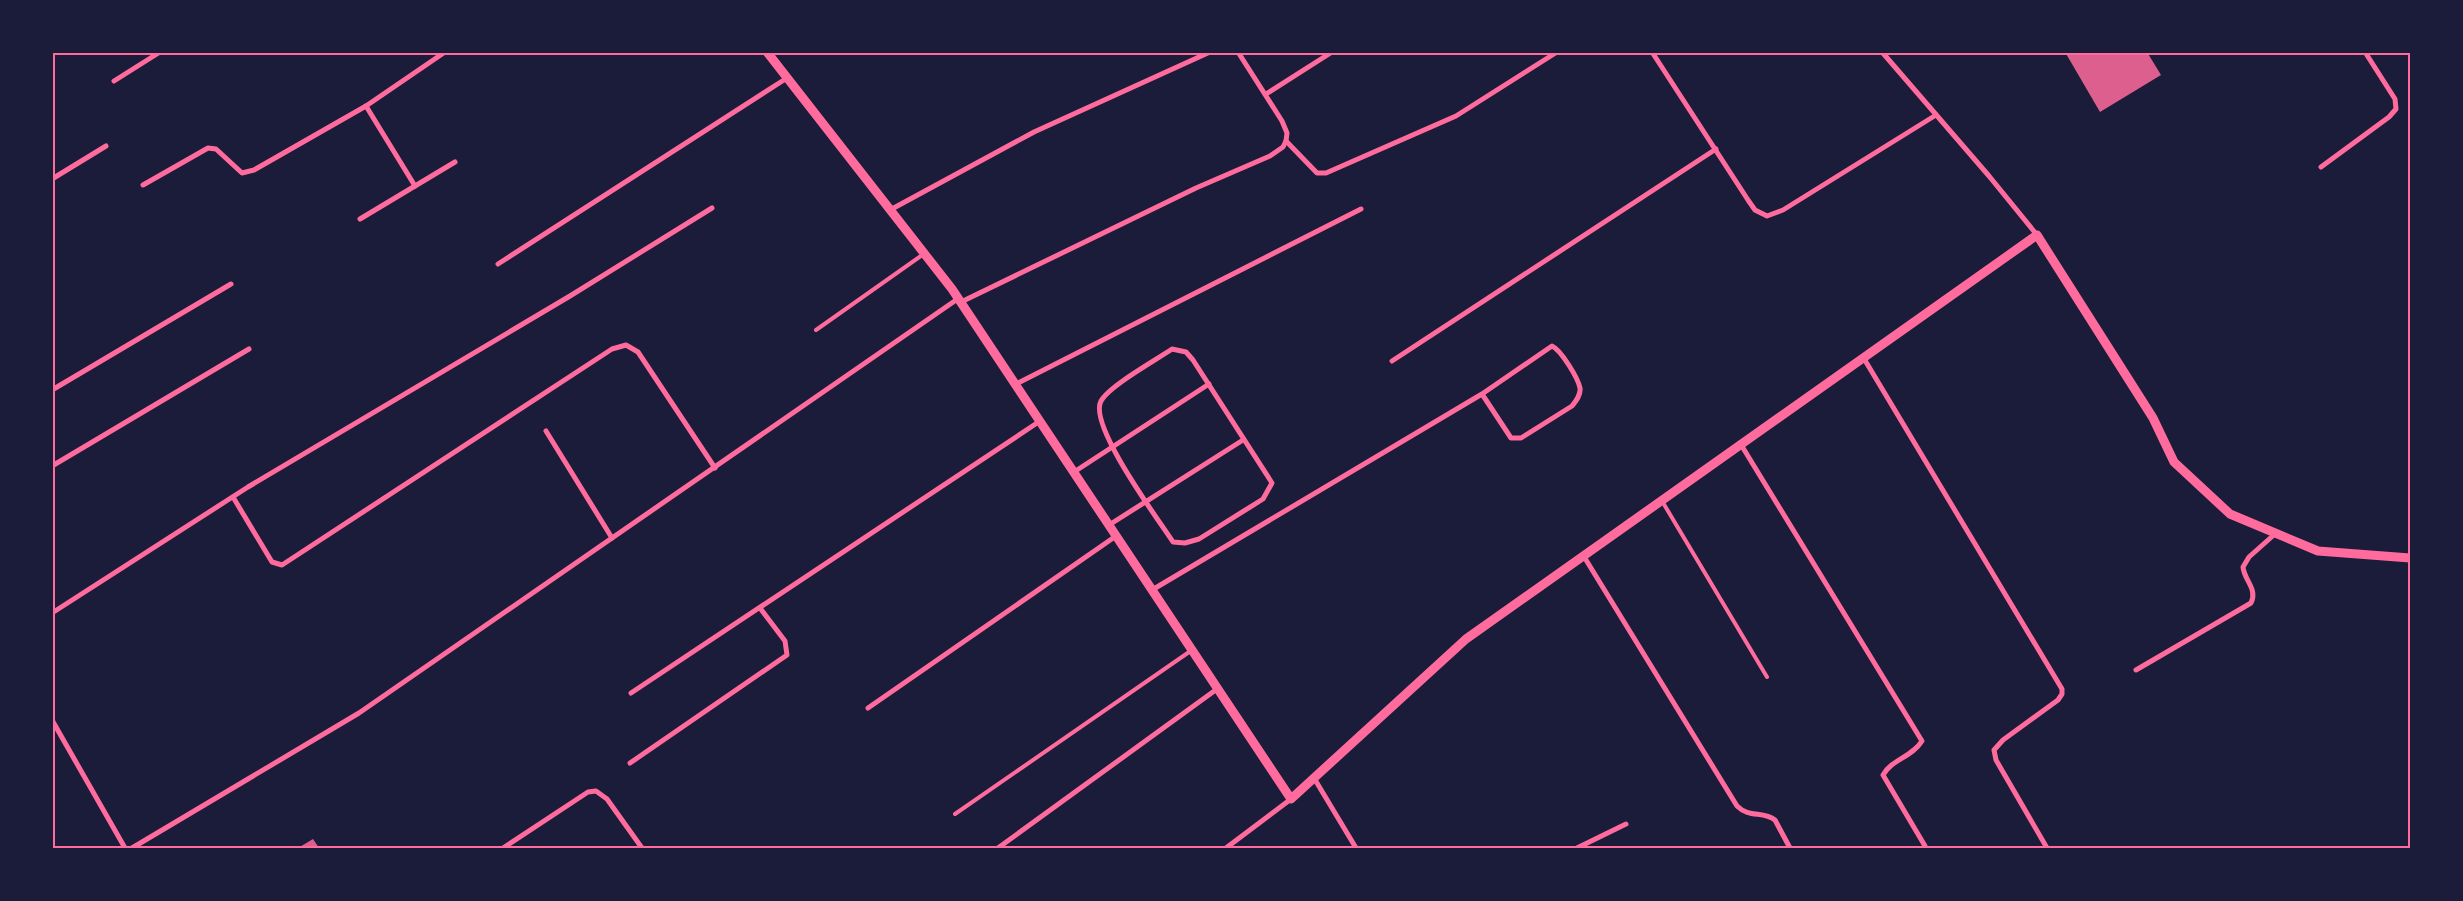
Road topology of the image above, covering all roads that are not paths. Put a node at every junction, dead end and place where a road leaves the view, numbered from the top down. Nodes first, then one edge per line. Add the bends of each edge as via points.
1 (160, 52) edge
2 (445, 52) edge
3 (767, 52) edge
4 (1210, 52) edge
5 (1238, 52) edge
6 (1332, 52) edge
7 (1557, 52) edge
8 (1652, 52) edge
9 (1882, 52) edge
10 (2365, 52) edge
11 (787, 78) junction
12 (114, 81) dead end
13 (1266, 94) junction
14 (366, 106) junction
15 (1936, 115) junction
16 (1286, 141) junction
17 (106, 146) dead end
18 (1716, 149) junction
19 (455, 162) dead end
20 (2321, 167) dead end
21 (52, 179) edge
22 (143, 185) dead end
23 (415, 186) junction
24 (712, 208) dead end
25 (1361, 209) dead end
26 (890, 210) junction
27 (360, 219) dead end
28 (2037, 235) junction
29 (925, 254) junction
30 (498, 264) dead end
31 (230, 284) dead end
32 (960, 300) junction
33 (816, 330) dead end
34 (250, 348) dead end
35 (1862, 357) junction
36 (1392, 361) dead end
37 (1016, 384) junction
38 (1209, 384) junction
39 (52, 390) edge
40 (1482, 394) junction
41 (1040, 421) junction
42 (546, 431) dead end
43 (1243, 440) junction
44 (1740, 443) junction
45 (1112, 447) junction
46 (52, 466) edge
47 (715, 468) junction
48 (1074, 472) junction
49 (233, 497) junction
50 (1660, 499) junction
51 (1146, 500) junction
52 (1109, 524) junction
53 (2276, 533) junction
54 (1116, 536) junction
55 (612, 538) junction
56 (1583, 555) junction
57 (2410, 558) edge
58 (1152, 590) junction
59 (760, 608) junction
60 (52, 613) edge
61 (1192, 650) junction
62 (2136, 670) dead end
63 (1767, 677) dead end
64 (1217, 689) junction
65 (632, 693) dead end
66 (868, 708) dead end
67 (52, 720) edge
68 (630, 763) dead end
69 (1314, 778) junction
70 (1291, 799) junction
71 (955, 814) dead end
72 (1626, 824) dead end
73 (1925, 846) dead end
74 (125, 848) edge
75 (132, 848) edge
76 (503, 848) edge
77 (642, 848) edge
78 (998, 848) edge
79 (1226, 848) edge
80 (1356, 848) edge
81 (1577, 848) edge
82 (1790, 848) edge
83 (2046, 848) edge

1 - 12 street
2 - 14 street
3 - 11 street
4 - 26 street via 1034,132
5 - 13 street
6 - 13 street
7 - 16 street via 1456,116 1326,173 1317,173
8 - 18 street
9 - 15 street
10 - 20 street via 2395,99 2396,109
11 - 26 street
11 - 30 street
13 - 16 street via 1282,121
14 - 22 street via 254,170 242,173 216,149 208,148
14 - 23 street
15 - 18 street via 1783,210 1767,216 1755,210
15 - 28 street
16 - 32 street via 1270,156
17 - 21 street
18 - 36 street
19 - 23 street
23 - 27 street
24 - 49 street
25 - 37 street
26 - 29 street
28 - 35 street
28 - 53 street via 2153,418 2174,462 2230,514
29 - 32 street
29 - 33 lane
31 - 39 street
32 - 37 street
32 - 47 street
34 - 46 street
35 - 44 street
35 - 83 street via 2062,690 2058,700 1994,750 1996,760
37 - 41 street
38 - 43 street
38 - 45 street
38 - 45 street via 1186,352 1172,349 1109,391 1100,402 1099,415
40 - 40 street via 1510,438 1521,438 1572,406 1580,389 1562,354 1552,346
40 - 58 street
41 - 48 street
41 - 59 street
42 - 55 street
43 - 51 street
43 - 51 street via 1272,483 1263,499 1207,534 1185,543 1173,542
44 - 50 street
44 - 73 street via 1922,741 1917,750 1888,766 1883,776
45 - 48 street
45 - 51 street
47 - 49 street via 638,352 626,345 612,348 282,565 272,562
47 - 55 street
48 - 52 street
49 - 60 street
50 - 56 street
50 - 63 lane
51 - 52 street
52 - 54 street
53 - 57 street via 2318,551
53 - 62 street via 2245,562 2244,572 2254,598 2251,603
54 - 58 street
54 - 66 street
55 - 75 street via 350,719
56 - 69 street via 1466,639
56 - 82 street via 1737,806 1748,814 1775,820
58 - 61 street
59 - 65 street
59 - 68 street via 785,641 787,655
61 - 64 street
61 - 71 lane
64 - 70 street
64 - 78 street
67 - 74 street
69 - 70 street
69 - 80 street
70 - 79 street
72 - 81 street
76 - 77 street via 588,792 596,791 606,799

